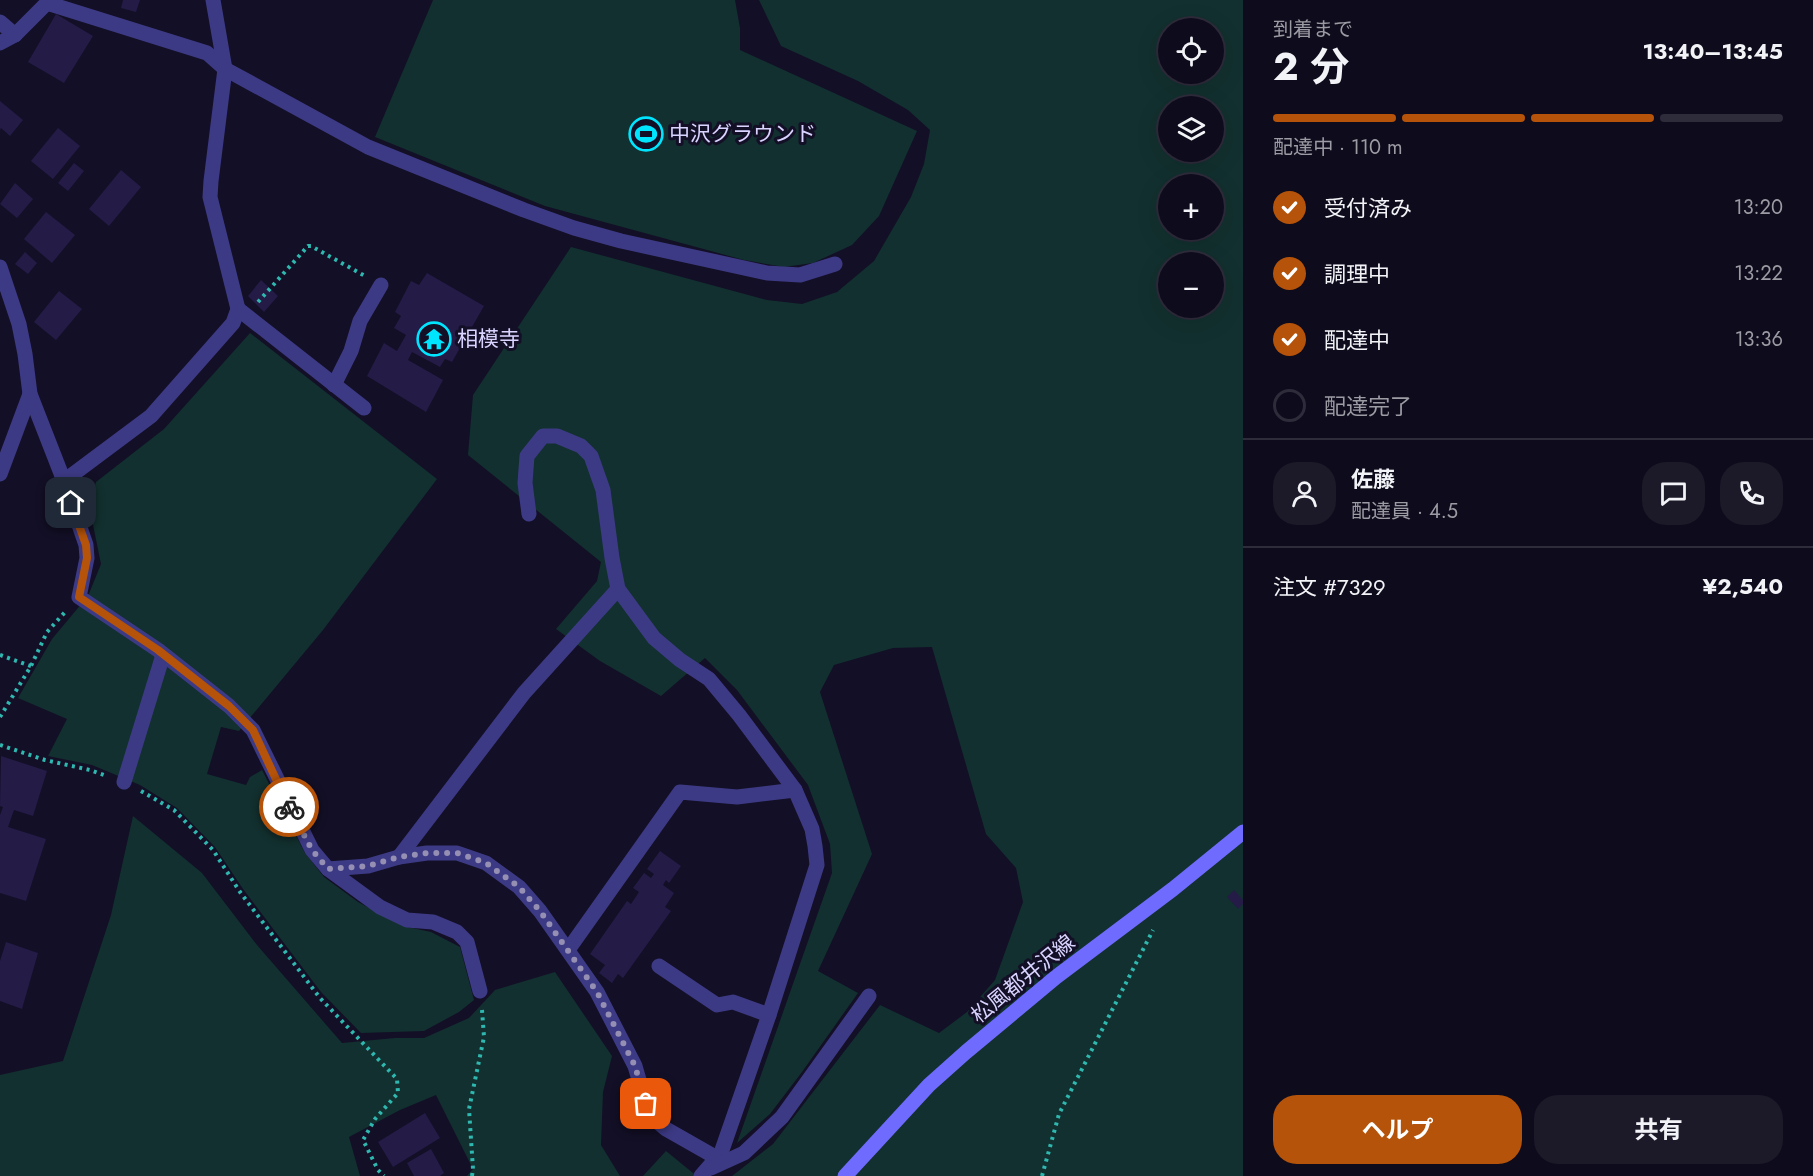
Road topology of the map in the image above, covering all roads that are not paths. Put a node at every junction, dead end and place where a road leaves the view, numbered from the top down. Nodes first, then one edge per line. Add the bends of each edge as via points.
1 (213, 0) edge
2 (0, 22) edge
3 (15, 34) junction
4 (0, 43) edge
5 (225, 69) junction
6 (835, 264) dead end
7 (0, 267) edge
8 (381, 285) road end
9 (238, 309) junction
10 (334, 385) junction
11 (30, 394) junction
12 (364, 408) dead end
13 (0, 474) edge
14 (64, 481) junction
15 (529, 514) dead end
16 (618, 590) junction
17 (163, 655) junction
18 (124, 782) road end
19 (795, 790) junction
20 (1243, 832) edge
21 (399, 857) junction
22 (328, 869) junction
23 (568, 950) junction
24 (659, 966) dead end
25 (480, 991) road end
26 (869, 996) dead end
27 (769, 1015) junction
28 (717, 1158) junction
29 (703, 1174) edge
30 (845, 1176) edge

1 - 5 street
2 - 3 street
3 - 4 street
3 - 5 street via 47,3 200,50
5 - 6 street via 368,147 574,228 767,273 800,275
5 - 9 street via 210,197
7 - 11 street via 19,324
8 - 10 street via 360,321
9 - 10 street
9 - 14 street via 233,323 151,416
10 - 12 street
11 - 13 street
11 - 14 street
14 - 17 street via 86,545 79,597
15 - 16 street via 527,456 543,436 557,436 580,446 591,456 603,490
16 - 19 street via 654,638 710,679
16 - 21 street via 524,693
17 - 18 street
17 - 22 street via 229,706 253,730 312,850
19 - 23 street via 737,797 680,792
19 - 27 street via 812,829 817,865
20 - 30 street, 松風都井沢線 via 966,1052 929,1085
21 - 22 street via 368,866
21 - 23 street via 457,853 486,863 519,887
22 - 25 street via 380,907 407,920 433,922 458,932 467,942
23 - 28 street via 597,992 635,1066 653,1118 679,1138
24 - 27 street via 717,1005 733,1002
26 - 29 street via 782,1117 744,1153
27 - 28 street
28 - 29 street

